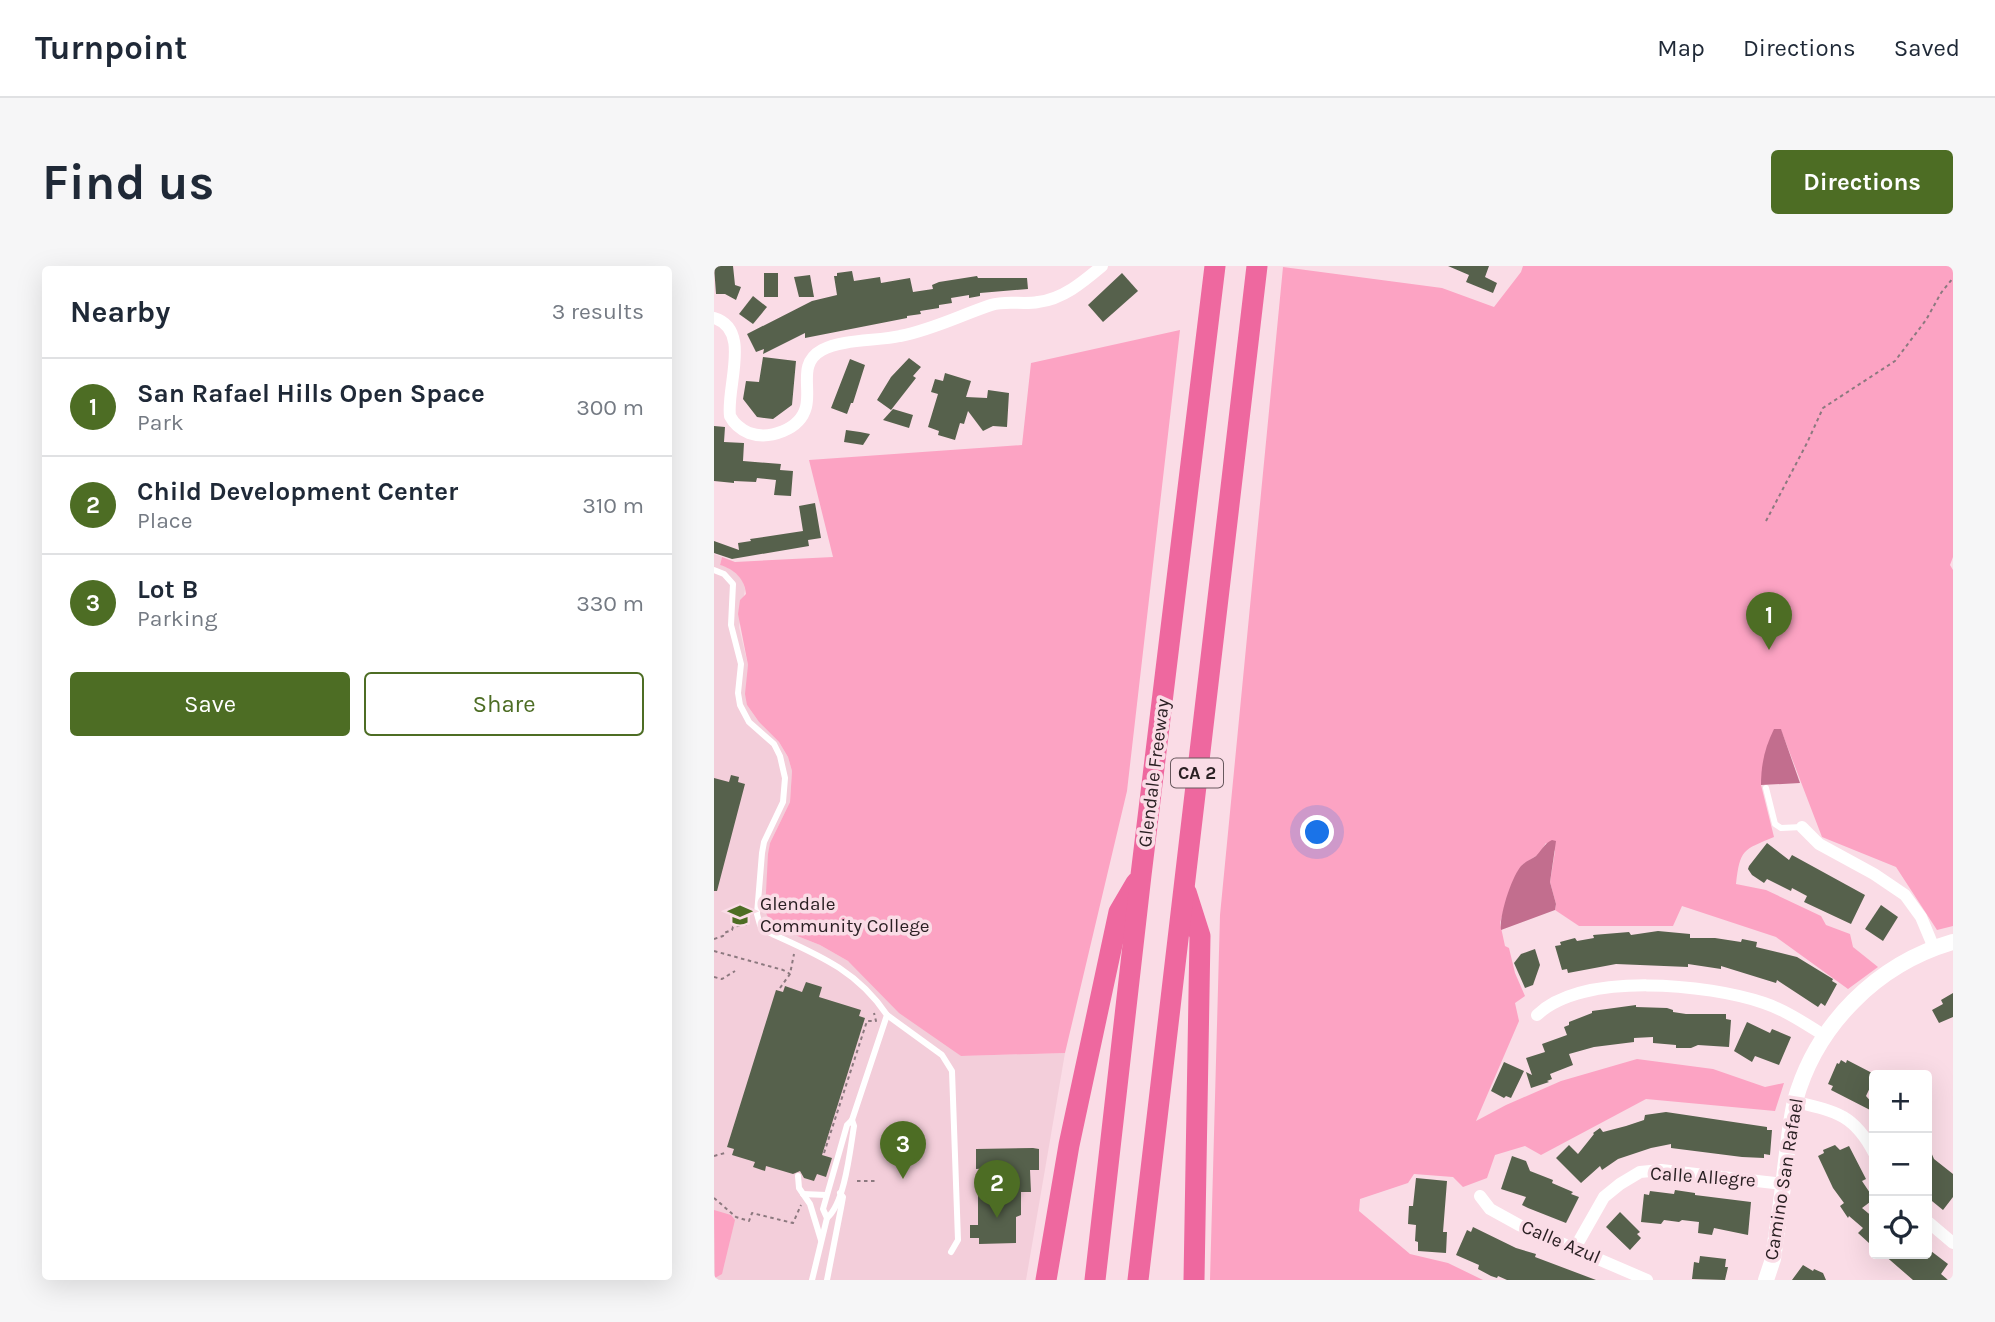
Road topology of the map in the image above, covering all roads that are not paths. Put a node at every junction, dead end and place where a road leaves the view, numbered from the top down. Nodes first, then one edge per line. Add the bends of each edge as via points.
1 (1102, 266) edge
2 (1215, 266) edge
3 (1257, 266) edge
4 (714, 318) edge
5 (714, 570) edge
6 (1766, 788) dead end
7 (1802, 827) joint
8 (1141, 875) junction
9 (1183, 883) junction
10 (1953, 942) edge
11 (1934, 948) junction
12 (887, 1015) junction
13 (1537, 1015) dead end
14 (1825, 1036) junction
15 (1795, 1102) junction
16 (852, 1120) junction
17 (1869, 1142) edge
18 (797, 1176) dead end
19 (1783, 1184) junction
20 (840, 1193) junction
21 (803, 1194) junction
22 (826, 1195) junction
23 (1480, 1196) dead end
24 (827, 1218) junction
25 (1932, 1225) edge
26 (821, 1242) junction
27 (1953, 1243) edge
28 (1575, 1248) junction
29 (951, 1252) dead end
30 (812, 1280) edge
31 (827, 1280) edge
32 (1046, 1280) edge
33 (1095, 1280) edge
34 (1138, 1280) edge
35 (1194, 1280) edge
36 (1647, 1280) edge
37 (1766, 1280) edge

1 - 4 street via 1047,301 1000,303 908,335 822,350 810,361 806,408 800,419 768,436 743,430 730,416 735,338 729,326
2 - 8 highway, Glendale Freeway / CA 2
3 - 9 highway, CA 2
5 - 12 lane via 733,584 731,625 741,664 740,705 750,722 774,744 785,778 783,803 762,853 757,914 761,925 850,974
6 - 7 lane via 1775,824
7 - 11 street via 1819,844 1905,895
8 - 32 highway via 1119,912 1069,1145
8 - 33 highway, Glendale Freeway / CA 2
9 - 34 highway, CA 2
9 - 35 highway via 1200,936
10 - 11 street, Camino San Rafael
11 - 14 street, Camino San Rafael via 1880,978 1843,1011
12 - 16 lane
12 - 29 lane via 942,1055 952,1071 958,1240
13 - 14 street via 1561,999 1606,987 1686,988 1765,1004
14 - 15 street, Camino San Rafael via 1806,1069
15 - 17 street via 1842,1114
15 - 19 street, Camino San Rafael
16 - 20 lane
16 - 22 lane
18 - 21 lane
19 - 28 street, Calle Allegre via 1661,1170 1640,1172 1604,1197
19 - 37 street, Camino San Rafael
20 - 24 lane
20 - 31 lane via 843,1198
21 - 22 lane
21 - 26 lane
22 - 24 lane via 823,1209
23 - 28 street, Calle Azul via 1490,1209 1518,1225
24 - 26 lane
25 - 27 street
26 - 30 lane
28 - 36 street, Calle Azul

